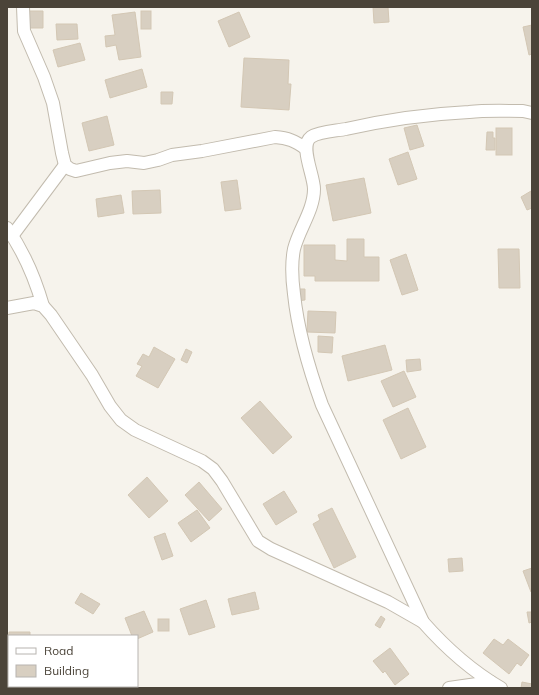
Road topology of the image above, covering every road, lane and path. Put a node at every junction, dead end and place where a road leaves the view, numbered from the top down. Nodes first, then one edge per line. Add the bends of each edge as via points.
1 (23, 7) edge
2 (532, 113) edge
3 (305, 148) junction
4 (66, 165) junction
5 (10, 232) edge
6 (43, 306) junction
7 (7, 308) edge
8 (423, 622) junction
9 (496, 685) edge
10 (449, 688) edge

1 - 4 street via 24,32 53,103
2 - 3 street via 470,111 404,119 320,134 311,138
3 - 4 street via 285,137 275,137 172,155 144,163 110,163 76,171
3 - 8 street via 314,191 294,249 292,273 296,315 310,372 322,405
4 - 5 street
5 - 6 street via 36,282
6 - 7 street via 34,303
6 - 8 street via 121,420 135,430 202,461 213,469 258,541 388,602
8 - 9 street via 437,637
9 - 10 street

